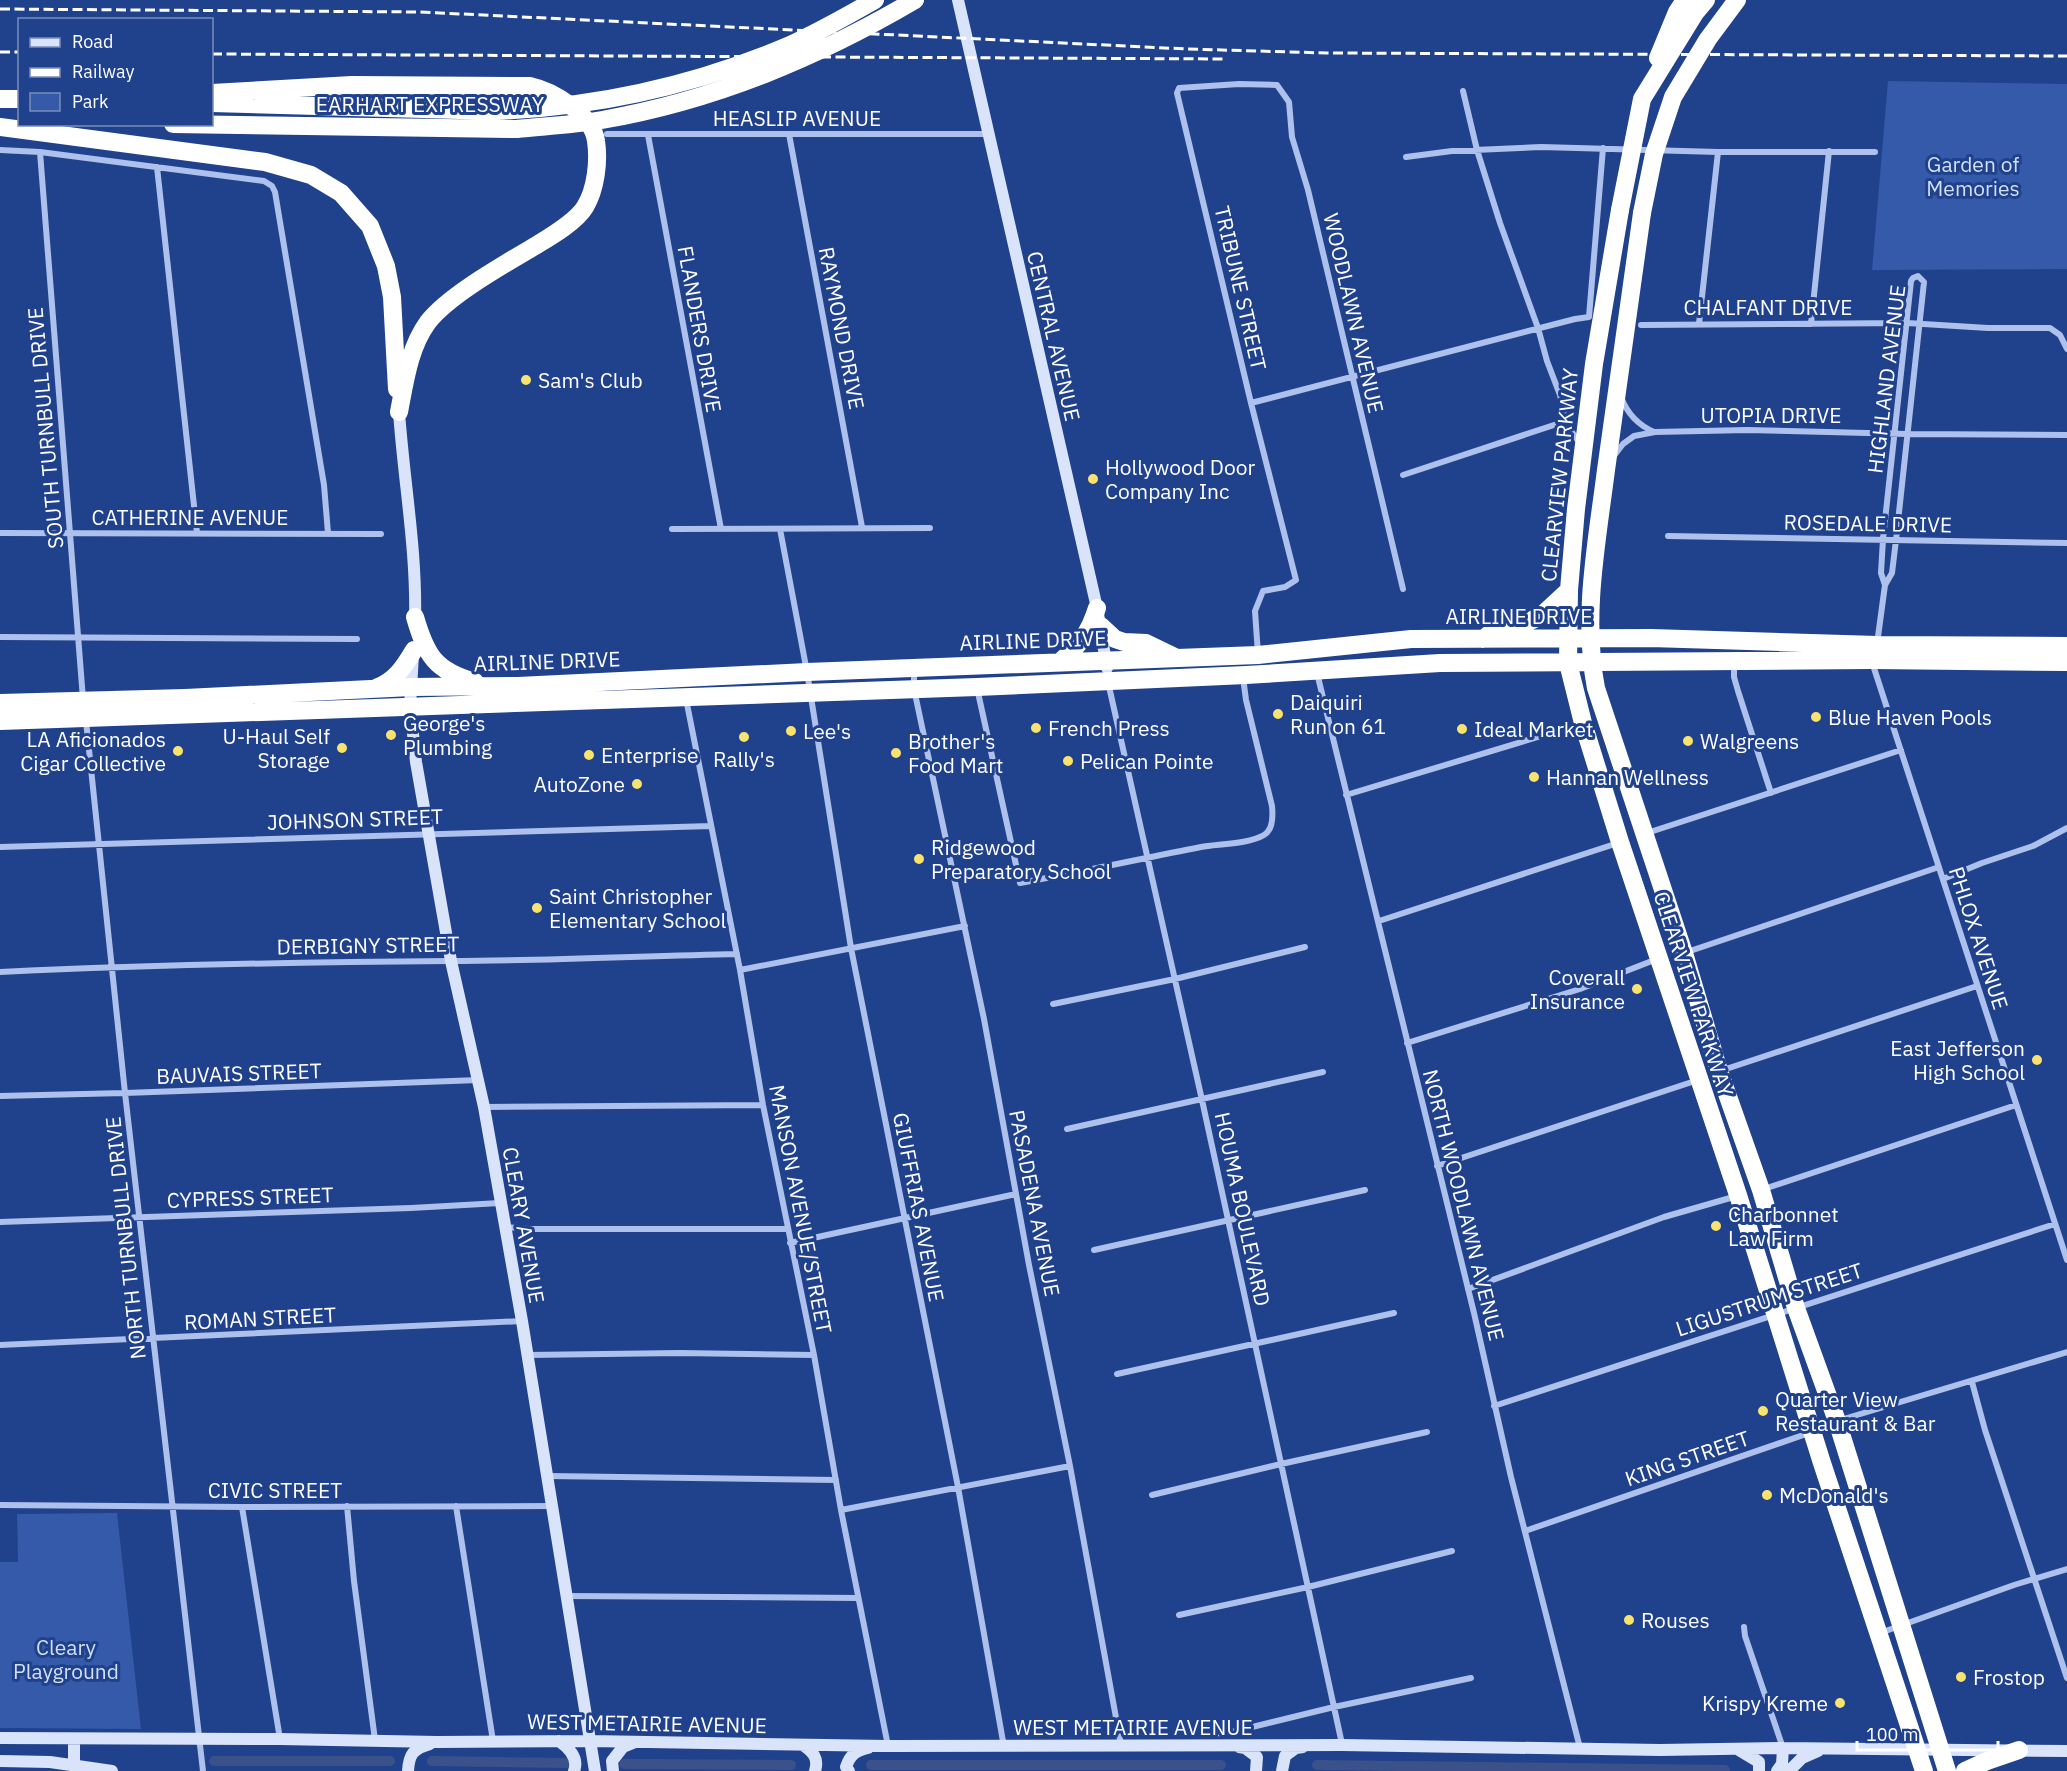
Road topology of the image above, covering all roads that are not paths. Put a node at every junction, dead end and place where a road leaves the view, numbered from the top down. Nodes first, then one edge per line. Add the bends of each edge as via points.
1 (875, 0) edge
2 (915, 0) edge
3 (958, 0) edge
4 (1685, 0) edge
5 (1706, 0) edge
6 (1735, 5) edge
7 (1239, 84) joint
8 (1463, 91) dead end
9 (213, 93) edge
10 (0, 99) edge
11 (18, 99) edge
12 (1642, 99) junction
13 (213, 103) edge
14 (0, 121) edge
15 (18, 122) edge
16 (213, 125) edge
17 (0, 127) edge
18 (607, 134) dead end
19 (789, 134) junction
20 (987, 134) junction
21 (648, 135) junction
22 (1603, 148) junction
23 (0, 150) edge
24 (1477, 150) junction
25 (1829, 151) junction
26 (40, 152) junction
27 (1718, 152) junction
28 (1875, 152) dead end
29 (1406, 157) dead end
30 (157, 167) junction
31 (1907, 323) junction
32 (1919, 323) junction
33 (1699, 324) junction
34 (1811, 324) junction
35 (1641, 325) dead end
36 (1538, 328) junction
37 (2067, 349) edge
38 (1351, 376) junction
39 (1617, 383) junction
40 (1251, 403) junction
41 (399, 412) junction
42 (1566, 424) junction
43 (1655, 432) junction
44 (1895, 433) junction
45 (1907, 434) junction
46 (2067, 435) edge
47 (1583, 447) junction
48 (1607, 465) junction
49 (1402, 475) dead end
50 (862, 527) junction
51 (930, 528) dead end
52 (672, 529) dead end
53 (721, 529) junction
54 (780, 529) junction
55 (0, 533) edge
56 (197, 533) junction
57 (328, 533) junction
58 (69, 534) junction
59 (381, 534) dead end
60 (1668, 536) dead end
61 (1883, 539) junction
62 (1896, 540) junction
63 (2067, 543) edge
64 (1885, 585) junction
65 (1403, 589) dead end
66 (1569, 590) junction
67 (415, 617) junction
68 (1099, 617) junction
69 (0, 637) edge
70 (1590, 638) junction
71 (78, 639) junction
72 (357, 639) dead end
73 (1483, 639) junction
74 (1567, 639) junction
75 (2067, 646) edge
76 (1332, 647) junction
77 (414, 650) junction
78 (1874, 653) junction
79 (1258, 655) junction
80 (1176, 658) junction
81 (1107, 660) junction
82 (1734, 661) junction
83 (1060, 662) junction
84 (2067, 662) edge
85 (1568, 663) junction
86 (1591, 663) junction
87 (914, 668) junction
88 (1309, 670) junction
89 (807, 672) junction
90 (1246, 675) junction
91 (682, 678) junction
92 (1108, 681) junction
93 (488, 686) junction
94 (411, 687) junction
95 (977, 687) junction
96 (373, 689) junction
97 (914, 689) junction
98 (809, 692) junction
99 (686, 697) junction
100 (0, 703) edge
101 (410, 706) junction
102 (85, 710) junction
103 (0, 721) edge
104 (1582, 723) junction
105 (1901, 750) junction
106 (1771, 793) junction
107 (1346, 795) junction
108 (711, 826) junction
109 (2067, 828) edge
110 (428, 833) junction
111 (1644, 834) junction
112 (1620, 842) junction
113 (98, 843) junction
114 (0, 847) edge
115 (1148, 859) junction
116 (1939, 867) junction
117 (1943, 879) junction
118 (1379, 921) junction
119 (965, 926) junction
120 (1305, 947) dead end
121 (851, 948) junction
122 (1684, 953) junction
123 (737, 954) junction
124 (1659, 958) junction
125 (451, 961) junction
126 (111, 967) junction
127 (740, 970) junction
128 (0, 972) edge
129 (1175, 979) junction
130 (1977, 986) junction
131 (1053, 1004) dead end
132 (1407, 1043) junction
133 (1713, 1053) junction
134 (1719, 1071) junction
135 (1323, 1072) dead end
136 (479, 1080) junction
137 (1699, 1080) junction
138 (125, 1094) junction
139 (0, 1096) edge
140 (1202, 1100) junction
141 (2016, 1105) junction
142 (763, 1106) junction
143 (484, 1107) junction
144 (1067, 1129) dead end
145 (1437, 1166) junction
146 (1365, 1190) dead end
147 (1761, 1190) junction
148 (1016, 1194) junction
149 (1738, 1195) junction
150 (500, 1203) junction
151 (139, 1218) junction
152 (905, 1218) junction
153 (1228, 1219) junction
154 (0, 1222) edge
155 (2055, 1224) junction
156 (505, 1227) junction
157 (788, 1229) junction
158 (790, 1243) junction
159 (1094, 1250) dead end
160 (2067, 1260) edge
161 (1468, 1289) junction
162 (1796, 1308) junction
163 (1394, 1313) dead end
164 (1776, 1315) junction
165 (522, 1322) junction
166 (153, 1339) junction
167 (1256, 1343) junction
168 (0, 1345) edge
169 (2067, 1352) edge
170 (814, 1354) junction
171 (527, 1355) junction
172 (1117, 1374) dead end
173 (1971, 1382) junction
174 (1494, 1406) junction
175 (1837, 1421) junction
176 (1427, 1432) dead end
177 (1812, 1432) junction
178 (1281, 1464) junction
179 (1070, 1466) junction
180 (547, 1476) junction
181 (836, 1480) junction
182 (958, 1487) junction
183 (1152, 1495) dead end
184 (0, 1505) edge
185 (347, 1506) junction
186 (456, 1506) junction
187 (551, 1506) junction
188 (173, 1507) junction
189 (243, 1508) junction
190 (841, 1510) junction
191 (1525, 1531) junction
192 (1872, 1533) junction
193 (1848, 1541) junction
194 (1452, 1551) dead end
195 (2067, 1569) edge
196 (2035, 1579) junction
197 (1308, 1587) junction
198 (566, 1596) junction
199 (858, 1598) junction
200 (1179, 1615) dead end
201 (1902, 1626) junction
202 (1744, 1627) dead end
203 (1879, 1633) junction
204 (1471, 1678) dead end
205 (2067, 1678) edge
206 (1334, 1707) junction
207 (1211, 1734) dead end
208 (0, 1737) edge
209 (280, 1738) junction
210 (74, 1739) junction
211 (199, 1739) junction
212 (375, 1740) junction
213 (493, 1741) junction
214 (559, 1741) junction
215 (590, 1741) junction
216 (640, 1741) junction
217 (437, 1742) junction
218 (803, 1745) junction
219 (1229, 1745) junction
220 (1313, 1745) junction
221 (1342, 1745) junction
222 (883, 1746) junction
223 (1121, 1746) junction
224 (1004, 1747) junction
225 (1580, 1748) junction
226 (1783, 1748) junction
227 (1736, 1749) junction
228 (1828, 1749) junction
229 (2019, 1750) junction
230 (2065, 1752) edge
231 (1924, 1759) edge
232 (0, 1761) edge
233 (74, 1764) junction
234 (1794, 1768) edge
235 (112, 1771) edge
236 (203, 1771) edge
237 (408, 1771) edge
238 (574, 1771) edge
239 (596, 1771) edge
240 (613, 1771) edge
241 (815, 1771) edge
242 (849, 1771) edge
243 (1256, 1771) edge
244 (1282, 1771) edge
245 (1759, 1771) edge
246 (1778, 1771) edge
247 (1947, 1771) edge
248 (1965, 1771) edge

1 - 13 highway, EARHART EXPRESSWAY, bridge via 790,45 692,80 543,109
2 - 16 highway, EARHART EXPRESSWAY, bridge via 829,48 763,76 713,93 602,120 516,129
3 - 20 main road, CENTRAL AVENUE
4 - 12 highway, bridge
5 - 12 highway, bridge
6 - 39 highway, CLEARVIEW PARKWAY, bridge via 1708,39 1673,96 1654,154
7 - 38 street, WOODLAWN AVENUE via 1277,84 1289,102 1292,137
7 - 40 street, TRIBUNE STREET via 1179,88 1177,93
8 - 24 street
9 - 41 highway via 352,85 530,86 572,108 587,119 596,133 598,156 585,208 561,231 498,268 444,306 429,322 415,344
10 - 11 highway
12 - 47 highway, CLEARVIEW PARKWAY, bridge via 1620,210
14 - 15 highway
17 - 41 highway via 265,162 311,175 341,193 370,226 386,266 392,297
18 - 21 street, HEASLIP AVENUE
19 - 20 street, HEASLIP AVENUE
19 - 21 street, HEASLIP AVENUE
19 - 50 street, RAYMOND DRIVE
20 - 68 main road, CENTRAL AVENUE
21 - 53 street, FLANDERS DRIVE
22 - 24 street
22 - 27 street
22 - 36 street via 1589,317
23 - 26 street
24 - 29 street
24 - 36 street
25 - 27 street
25 - 28 street
25 - 34 street
26 - 30 street
26 - 58 street, SOUTH TURNBULL DRIVE
27 - 33 street
30 - 56 street
30 - 57 street via 264,181 275,192 324,485
31 - 32 street, CHALFANT DRIVE
31 - 32 street, HIGHLAND AVENUE via 1911,281 1918,276 1924,282
31 - 34 street, CHALFANT DRIVE
31 - 44 street, HIGHLAND AVENUE
32 - 37 street, CHALFANT DRIVE via 2050,328 2060,335
32 - 45 street, HIGHLAND AVENUE
33 - 34 street, CHALFANT DRIVE
33 - 35 street, CHALFANT DRIVE
36 - 38 street
36 - 42 street
38 - 40 street
38 - 65 street, WOODLAWN AVENUE
39 - 43 street via 1629,414
39 - 48 highway, CLEARVIEW PARKWAY
40 - 79 street, TRIBUNE STREET via 1296,580 1285,587 1263,591 1256,610
41 - 67 main road, CLEARY AVENUE via 412,532
42 - 47 street
42 - 49 street
43 - 44 street, UTOPIA DRIVE
43 - 48 street, UTOPIA DRIVE via 1634,436
44 - 45 street, UTOPIA DRIVE
44 - 61 street, HIGHLAND AVENUE
45 - 46 street, UTOPIA DRIVE
45 - 62 street, HIGHLAND AVENUE
47 - 66 highway, CLEARVIEW PARKWAY
48 - 70 highway, CLEARVIEW PARKWAY via 1591,594
50 - 51 street
50 - 54 street
52 - 53 street
53 - 54 street
54 - 89 street, GIUFFRIAS AVENUE
55 - 58 street, CATHERINE AVENUE
56 - 57 street, CATHERINE AVENUE
56 - 58 street, CATHERINE AVENUE
57 - 59 street, CATHERINE AVENUE
58 - 71 street, SOUTH TURNBULL DRIVE
60 - 61 street, ROSEDALE DRIVE
61 - 62 street, ROSEDALE DRIVE
61 - 64 street, HIGHLAND AVENUE via 1881,573
62 - 63 street, ROSEDALE DRIVE
62 - 64 street, HIGHLAND AVENUE via 1892,573
64 - 78 street, HIGHLAND AVENUE
66 - 73 highway via 1541,616 1501,626
66 - 74 highway, CLEARVIEW PARKWAY
67 - 77 main road, CLEARY AVENUE
67 - 93 highway via 422,643 433,661 446,672
68 - 80 highway via 1115,639 1146,643
68 - 81 main road, CENTRAL AVENUE
68 - 83 highway
69 - 71 street
70 - 74 highway, AIRLINE DRIVE
70 - 78 highway, AIRLINE DRIVE via 1651,638
70 - 86 highway, CLEARVIEW PARKWAY
71 - 72 street
71 - 102 street, SOUTH TURNBULL DRIVE
73 - 74 highway, AIRLINE DRIVE
73 - 76 highway, AIRLINE DRIVE via 1411,639
74 - 85 highway, CLEARVIEW PARKWAY
75 - 78 highway, AIRLINE DRIVE
76 - 79 highway, AIRLINE DRIVE
76 - 88 highway via 1330,656
77 - 94 main road, CLEARY AVENUE
77 - 96 highway via 398,674
78 - 82 highway, AIRLINE DRIVE
78 - 84 highway, AIRLINE DRIVE
78 - 105 street, PHLOX AVENUE
79 - 80 highway, AIRLINE DRIVE
80 - 81 highway, AIRLINE DRIVE
81 - 83 highway, AIRLINE DRIVE
81 - 92 main road, CENTRAL AVENUE
82 - 86 highway, AIRLINE DRIVE
82 - 106 street via 1734,677
83 - 87 highway, AIRLINE DRIVE
85 - 86 highway, AIRLINE DRIVE
85 - 88 highway, AIRLINE DRIVE via 1440,663
85 - 104 highway, CLEARVIEW PARKWAY
86 - 111 highway, CLEARVIEW PARKWAY
87 - 89 highway, AIRLINE DRIVE
87 - 97 street, PASADENA AVENUE
88 - 90 highway, AIRLINE DRIVE
88 - 107 street, NORTH WOODLAWN AVENUE
89 - 91 highway, AIRLINE DRIVE
89 - 98 street, GIUFFRIAS AVENUE
90 - 92 highway, AIRLINE DRIVE
90 - 115 street via 1246,700 1272,806 1271,828 1253,839
91 - 93 highway, AIRLINE DRIVE
91 - 99 street, MANSON AVENUE/STREET
92 - 95 highway, AIRLINE DRIVE
92 - 115 street, HOUMA BOULEVARD
93 - 94 highway, AIRLINE DRIVE
94 - 96 highway, AIRLINE DRIVE
94 - 101 main road, CLEARY AVENUE
95 - 97 highway, AIRLINE DRIVE
95 - 115 street via 1019,882
96 - 102 highway, AIRLINE DRIVE
97 - 98 highway, AIRLINE DRIVE
97 - 119 street, PASADENA AVENUE
98 - 99 highway, AIRLINE DRIVE
98 - 121 street, GIUFFRIAS AVENUE
99 - 101 highway, AIRLINE DRIVE
99 - 108 street, MANSON AVENUE/STREET
100 - 102 highway, AIRLINE DRIVE
101 - 102 highway, AIRLINE DRIVE
101 - 110 main road, CLEARY AVENUE
102 - 103 highway, AIRLINE DRIVE
102 - 113 street, NORTH TURNBULL DRIVE
104 - 107 street
104 - 112 highway, CLEARVIEW PARKWAY
105 - 106 street
105 - 116 street, PHLOX AVENUE
106 - 111 street
107 - 118 street, NORTH WOODLAWN AVENUE
108 - 110 street, JOHNSON STREET
108 - 123 street, MANSON AVENUE/STREET
109 - 117 street via 2033,846
110 - 113 street, JOHNSON STREET
110 - 125 main road, CLEARY AVENUE
111 - 122 highway, CLEARVIEW PARKWAY
112 - 118 street
112 - 124 highway, CLEARVIEW PARKWAY
113 - 114 street, JOHNSON STREET
113 - 126 street, NORTH TURNBULL DRIVE
115 - 129 street, HOUMA BOULEVARD
116 - 117 street, PHLOX AVENUE
116 - 122 street
117 - 130 street, PHLOX AVENUE
118 - 132 street, NORTH WOODLAWN AVENUE
119 - 121 street
119 - 148 street, PASADENA AVENUE
120 - 129 street
121 - 127 street
121 - 152 street, GIUFFRIAS AVENUE
122 - 133 highway, CLEARVIEW PARKWAY
123 - 125 street, DERBIGNY STREET
123 - 127 street, MANSON AVENUE/STREET
124 - 132 street via 1580,988
124 - 133 highway via 1670,957 1676,963 1701,1038
124 - 137 highway, CLEARVIEW PARKWAY
125 - 126 street, DERBIGNY STREET
125 - 136 main road, CLEARY AVENUE
126 - 128 street, DERBIGNY STREET
126 - 138 street, NORTH TURNBULL DRIVE
127 - 142 street, MANSON AVENUE/STREET
129 - 131 street
129 - 140 street, HOUMA BOULEVARD
130 - 134 street
130 - 141 street, PHLOX AVENUE
132 - 145 street, NORTH WOODLAWN AVENUE
133 - 134 highway, CLEARVIEW PARKWAY
134 - 147 highway, CLEARVIEW PARKWAY
135 - 140 street
136 - 138 street, BAUVAIS STREET
136 - 143 main road, CLEARY AVENUE
137 - 145 street
137 - 149 highway, CLEARVIEW PARKWAY
138 - 139 street, BAUVAIS STREET
138 - 151 street, NORTH TURNBULL DRIVE
140 - 144 street
140 - 153 street, HOUMA BOULEVARD
141 - 147 street
141 - 155 street, PHLOX AVENUE
142 - 143 street
142 - 157 street, MANSON AVENUE/STREET
143 - 150 main road, CLEARY AVENUE
145 - 161 street, NORTH WOODLAWN AVENUE
146 - 153 street
147 - 162 highway, CLEARVIEW PARKWAY
148 - 152 street
148 - 179 street, PASADENA AVENUE
149 - 161 street via 1664,1217
149 - 164 highway, CLEARVIEW PARKWAY
150 - 151 street, CYPRESS STREET
150 - 156 main road, CLEARY AVENUE
151 - 154 street, CYPRESS STREET
151 - 166 street, NORTH TURNBULL DRIVE
152 - 158 street
152 - 182 street, GIUFFRIAS AVENUE
153 - 159 street
153 - 167 street, HOUMA BOULEVARD
155 - 160 street, PHLOX AVENUE
155 - 162 street, LIGUSTRUM STREET
156 - 157 street
156 - 165 main road, CLEARY AVENUE
157 - 158 street, MANSON AVENUE/STREET
158 - 170 street, MANSON AVENUE/STREET
161 - 174 street, NORTH WOODLAWN AVENUE
162 - 164 street, LIGUSTRUM STREET
162 - 175 highway, CLEARVIEW PARKWAY
163 - 167 street
164 - 174 street, LIGUSTRUM STREET
164 - 177 highway, CLEARVIEW PARKWAY
165 - 166 street, ROMAN STREET
165 - 171 main road, CLEARY AVENUE
166 - 168 street, ROMAN STREET
166 - 188 street, NORTH TURNBULL DRIVE
167 - 172 street
167 - 178 street, HOUMA BOULEVARD
169 - 173 street, KING STREET
170 - 171 street
170 - 181 street, MANSON AVENUE/STREET
171 - 180 main road, CLEARY AVENUE
173 - 175 street, KING STREET
173 - 196 street
174 - 191 street, NORTH WOODLAWN AVENUE
175 - 177 street, KING STREET
175 - 192 highway, CLEARVIEW PARKWAY
176 - 178 street
177 - 191 street, KING STREET
177 - 193 highway, CLEARVIEW PARKWAY
178 - 183 street
178 - 197 street, HOUMA BOULEVARD
179 - 182 street
179 - 223 street, PASADENA AVENUE
180 - 181 street
180 - 187 main road, CLEARY AVENUE
181 - 190 street, MANSON AVENUE/STREET
182 - 190 street
182 - 224 street, GIUFFRIAS AVENUE
184 - 188 street, CIVIC STREET
185 - 186 street, CIVIC STREET
185 - 189 street, CIVIC STREET
185 - 212 street
186 - 187 street, CIVIC STREET
186 - 213 street
187 - 198 main road, CLEARY AVENUE
188 - 189 street, CIVIC STREET
188 - 211 street, NORTH TURNBULL DRIVE
189 - 209 street
190 - 199 street, MANSON AVENUE/STREET
191 - 225 street, NORTH WOODLAWN AVENUE
192 - 193 highway
192 - 201 highway, CLEARVIEW PARKWAY
193 - 203 highway, CLEARVIEW PARKWAY
194 - 197 street
195 - 196 street
196 - 201 street
196 - 205 street
197 - 200 street
197 - 206 street, HOUMA BOULEVARD
198 - 199 street
198 - 215 main road, CLEARY AVENUE
199 - 222 street, MANSON AVENUE/STREET
201 - 203 street
201 - 231 highway, CLEARVIEW PARKWAY via 1933,1723
202 - 226 street
203 - 231 highway, CLEARVIEW PARKWAY
204 - 206 street
206 - 207 street
206 - 221 street, HOUMA BOULEVARD
208 - 210 main road, WEST METAIRIE AVENUE
209 - 211 main road, WEST METAIRIE AVENUE
209 - 212 main road, WEST METAIRIE AVENUE
210 - 211 main road, WEST METAIRIE AVENUE
210 - 233 main road
211 - 236 street, NORTH TURNBULL DRIVE
212 - 217 main road, WEST METAIRIE AVENUE
213 - 214 main road, WEST METAIRIE AVENUE
213 - 217 main road, WEST METAIRIE AVENUE
214 - 215 main road, WEST METAIRIE AVENUE
214 - 238 main road via 568,1747 575,1760
215 - 216 main road, WEST METAIRIE AVENUE
215 - 239 main road, CLEARY AVENUE
216 - 218 main road, WEST METAIRIE AVENUE
216 - 240 main road via 623,1747 612,1761
217 - 237 main road via 418,1747 409,1758
218 - 222 main road, WEST METAIRIE AVENUE
218 - 241 main road via 817,1762
219 - 220 main road, WEST METAIRIE AVENUE
219 - 223 main road, WEST METAIRIE AVENUE
219 - 243 main road via 1245,1748 1257,1757
220 - 221 main road, WEST METAIRIE AVENUE
220 - 244 main road via 1296,1748 1285,1756
221 - 225 main road, WEST METAIRIE AVENUE
222 - 224 main road, WEST METAIRIE AVENUE
222 - 242 main road via 849,1757
223 - 224 main road, WEST METAIRIE AVENUE
225 - 227 main road, WEST METAIRIE AVENUE
226 - 227 main road, WEST METAIRIE AVENUE
226 - 228 main road, WEST METAIRIE AVENUE
226 - 246 main road
227 - 245 main road via 1759,1762
228 - 231 main road, WEST METAIRIE AVENUE
228 - 234 main road via 1816,1752
229 - 230 main road, WEST METAIRIE AVENUE
229 - 231 main road, WEST METAIRIE AVENUE
229 - 248 highway
231 - 247 highway, CLEARVIEW PARKWAY
232 - 233 main road
233 - 235 main road

